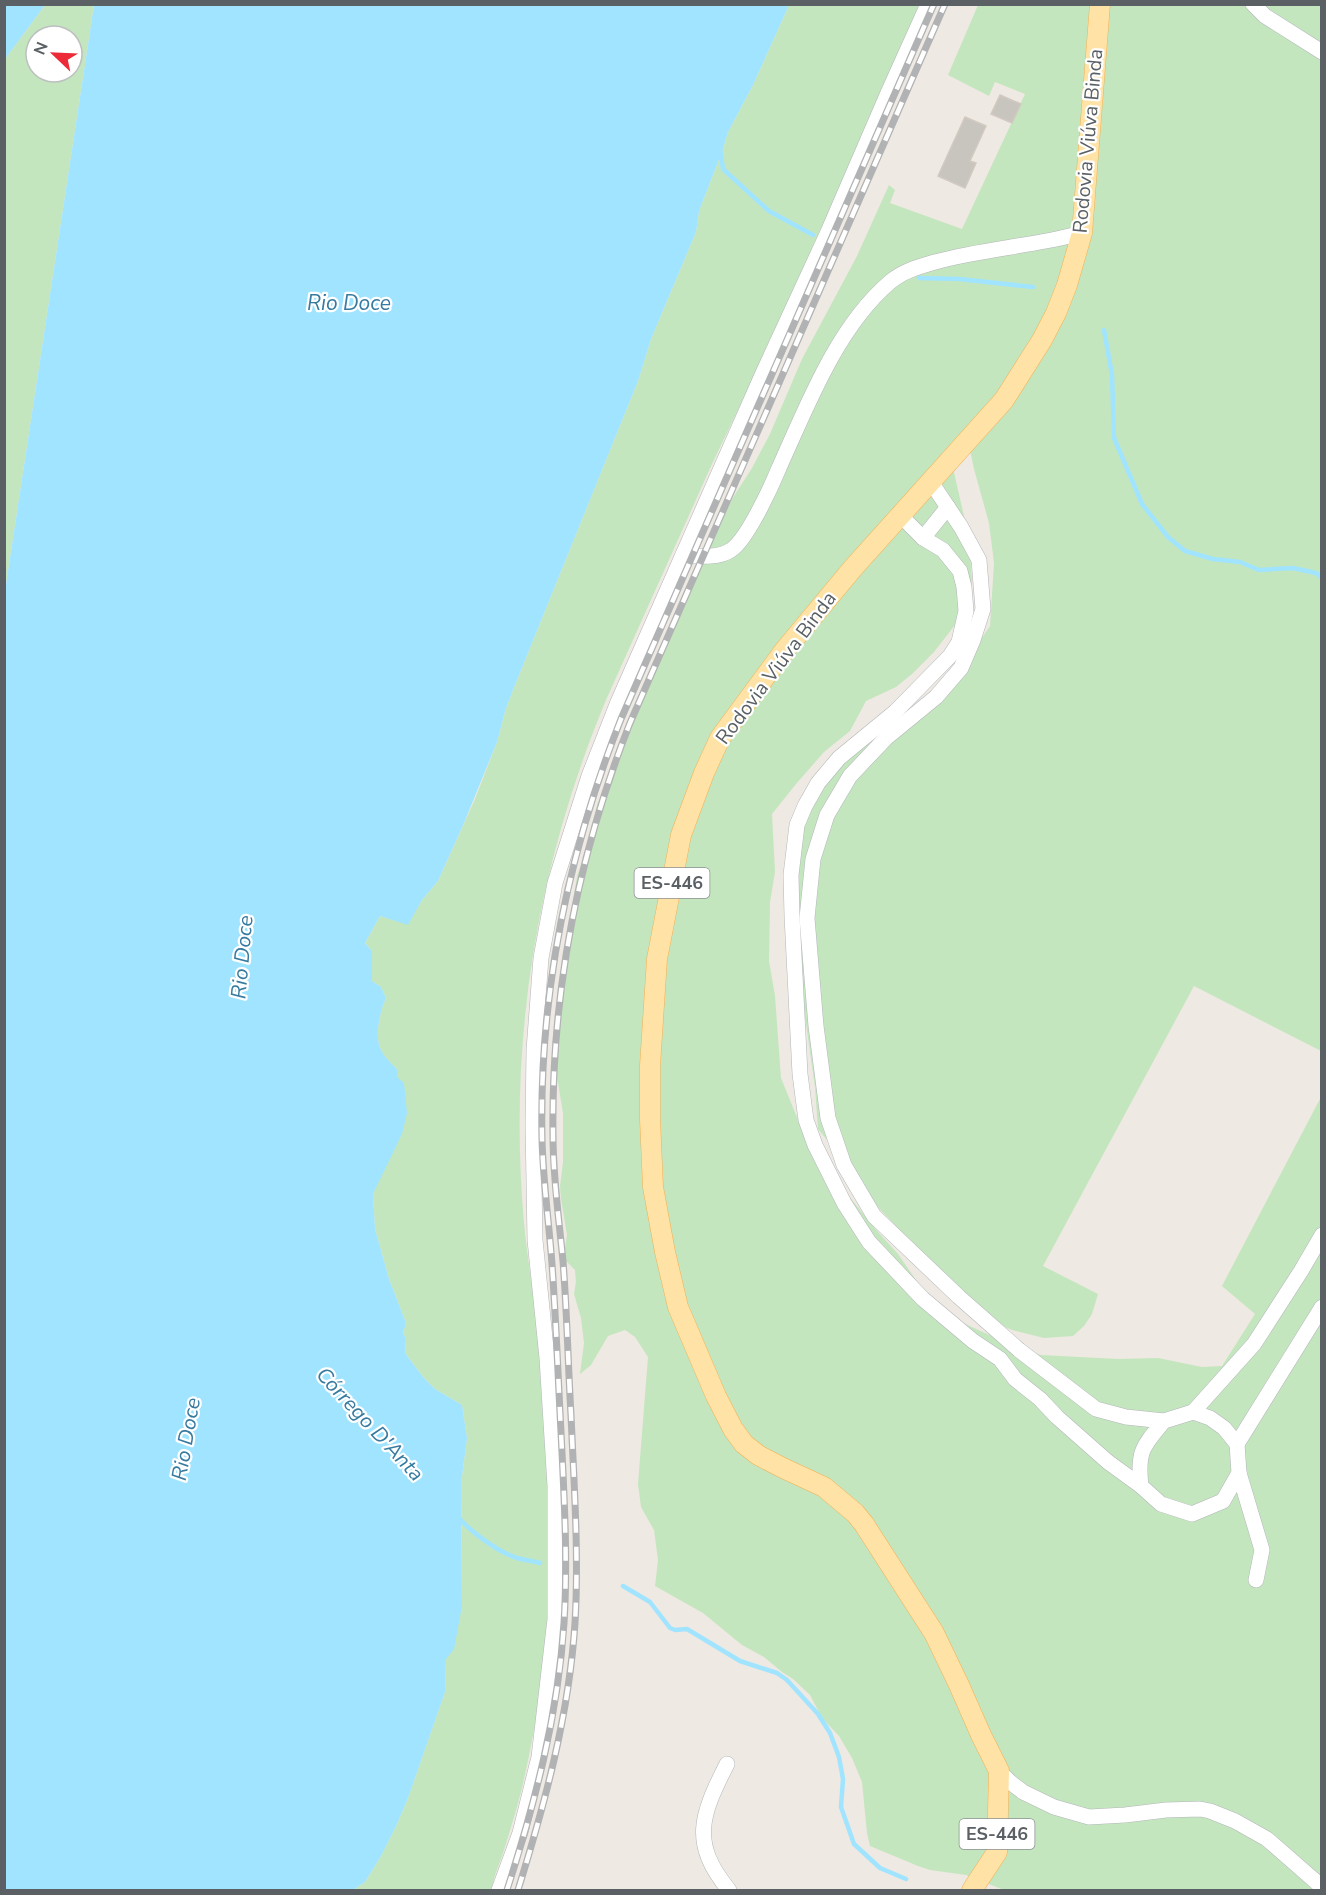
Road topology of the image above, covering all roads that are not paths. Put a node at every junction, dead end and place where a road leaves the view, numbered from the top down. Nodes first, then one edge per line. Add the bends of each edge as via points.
1 (928, 4) edge
2 (1100, 4) edge
3 (1253, 4) edge
4 (1319, 48) edge
5 (1082, 233) junction
6 (931, 482) junction
7 (948, 507) junction
8 (901, 516) junction
9 (923, 538) junction
10 (683, 555) junction
11 (1322, 1234) edge
12 (1322, 1307) edge
13 (979, 1315) junction
14 (965, 1335) junction
15 (1193, 1413) junction
16 (1164, 1421) junction
17 (1237, 1444) junction
18 (1239, 1473) junction
19 (1141, 1486) junction
20 (1256, 1580) dead end
21 (727, 1764) dead end
22 (999, 1771) junction
23 (1322, 1887) edge
24 (499, 1890) edge
25 (729, 1890) edge
26 (972, 1890) edge

1 - 10 street
2 - 5 main road, Rodovia Viúva Binda / ES-446
3 - 4 street via 1265,16
5 - 6 main road, Rodovia Viúva Binda / ES-446 via 1067,285 1042,340 1004,400
5 - 10 street via 953,257 908,269 891,281 858,317 833,355 766,498 740,542 725,554
6 - 7 street
6 - 8 main road, Rodovia Viúva Binda / ES-446
7 - 9 street
7 - 13 street via 979,560 983,609 974,640 961,668 936,697 886,738 850,776 827,815 813,860 807,918 828,1118 844,1165 874,1216
8 - 9 street
8 - 22 main road, Rodovia Viúva Binda / ES-446 via 784,651 720,738 681,835 657,959 650,1066 653,1187 678,1307 733,1429 758,1455 824,1487 864,1524 934,1633
9 - 14 street via 943,550 960,571 966,611 959,642 895,712 839,758 805,806 797,825 791,875 796,1020 806,1120 844,1203 869,1242 923,1299
10 - 24 street via 589,776 555,883 542,958 534,1050 535,1240 555,1486 555,1619 539,1757 520,1833
11 - 15 street via 1254,1344
12 - 17 street
13 - 14 street
13 - 16 street via 1096,1408 1126,1418
14 - 19 street via 1000,1359 1015,1379 1071,1430
15 - 16 street
15 - 17 street via 1210,1418
16 - 19 street via 1144,1445 1138,1464
17 - 18 street
18 - 19 street via 1223,1501 1192,1514 1161,1504
18 - 20 street via 1262,1550
21 - 25 street via 705,1810 703,1825 707,1856 715,1874
22 - 23 street via 1023,1792 1054,1807 1089,1817 1176,1809 1210,1811 1267,1839
22 - 26 main road, Rodovia Viúva Binda / ES-446 via 996,1852

